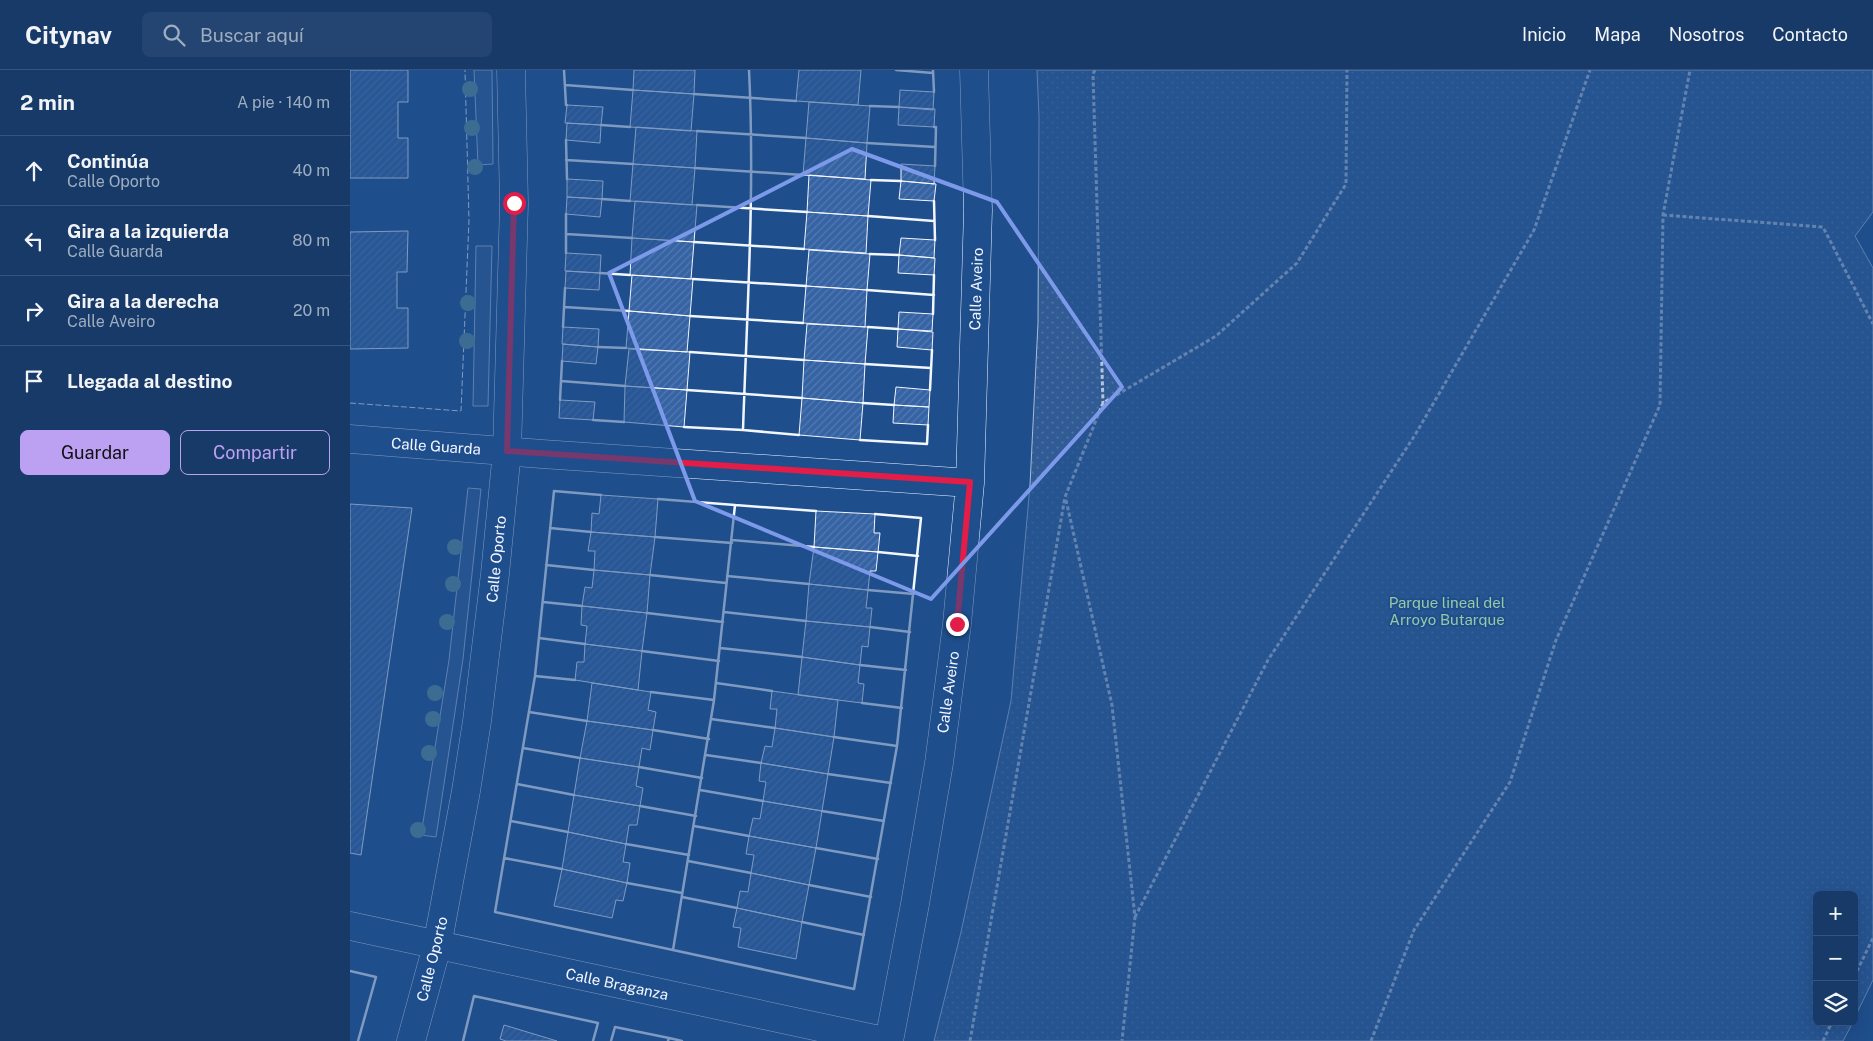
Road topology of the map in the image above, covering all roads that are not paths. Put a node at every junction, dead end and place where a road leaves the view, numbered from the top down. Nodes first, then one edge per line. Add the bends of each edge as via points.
1 (511, 70) edge
2 (974, 70) edge
3 (350, 439) edge
4 (507, 451) junction
5 (970, 482) junction
6 (350, 926) edge
7 (437, 946) junction
8 (411, 1041) edge
9 (884, 1041) edge
10 (889, 1041) edge

1 - 4 street, Calle Oporto via 514,203
2 - 5 street, Calle Aveiro via 978,210
3 - 4 street, Calle Guarda
4 - 5 street, Calle Guarda
4 - 7 street, Calle Oporto via 477,721
5 - 10 street, Calle Aveiro via 957,624 939,763
6 - 7 street, Calle Braganza
7 - 8 street, Calle Oporto
7 - 9 street, Calle Braganza

